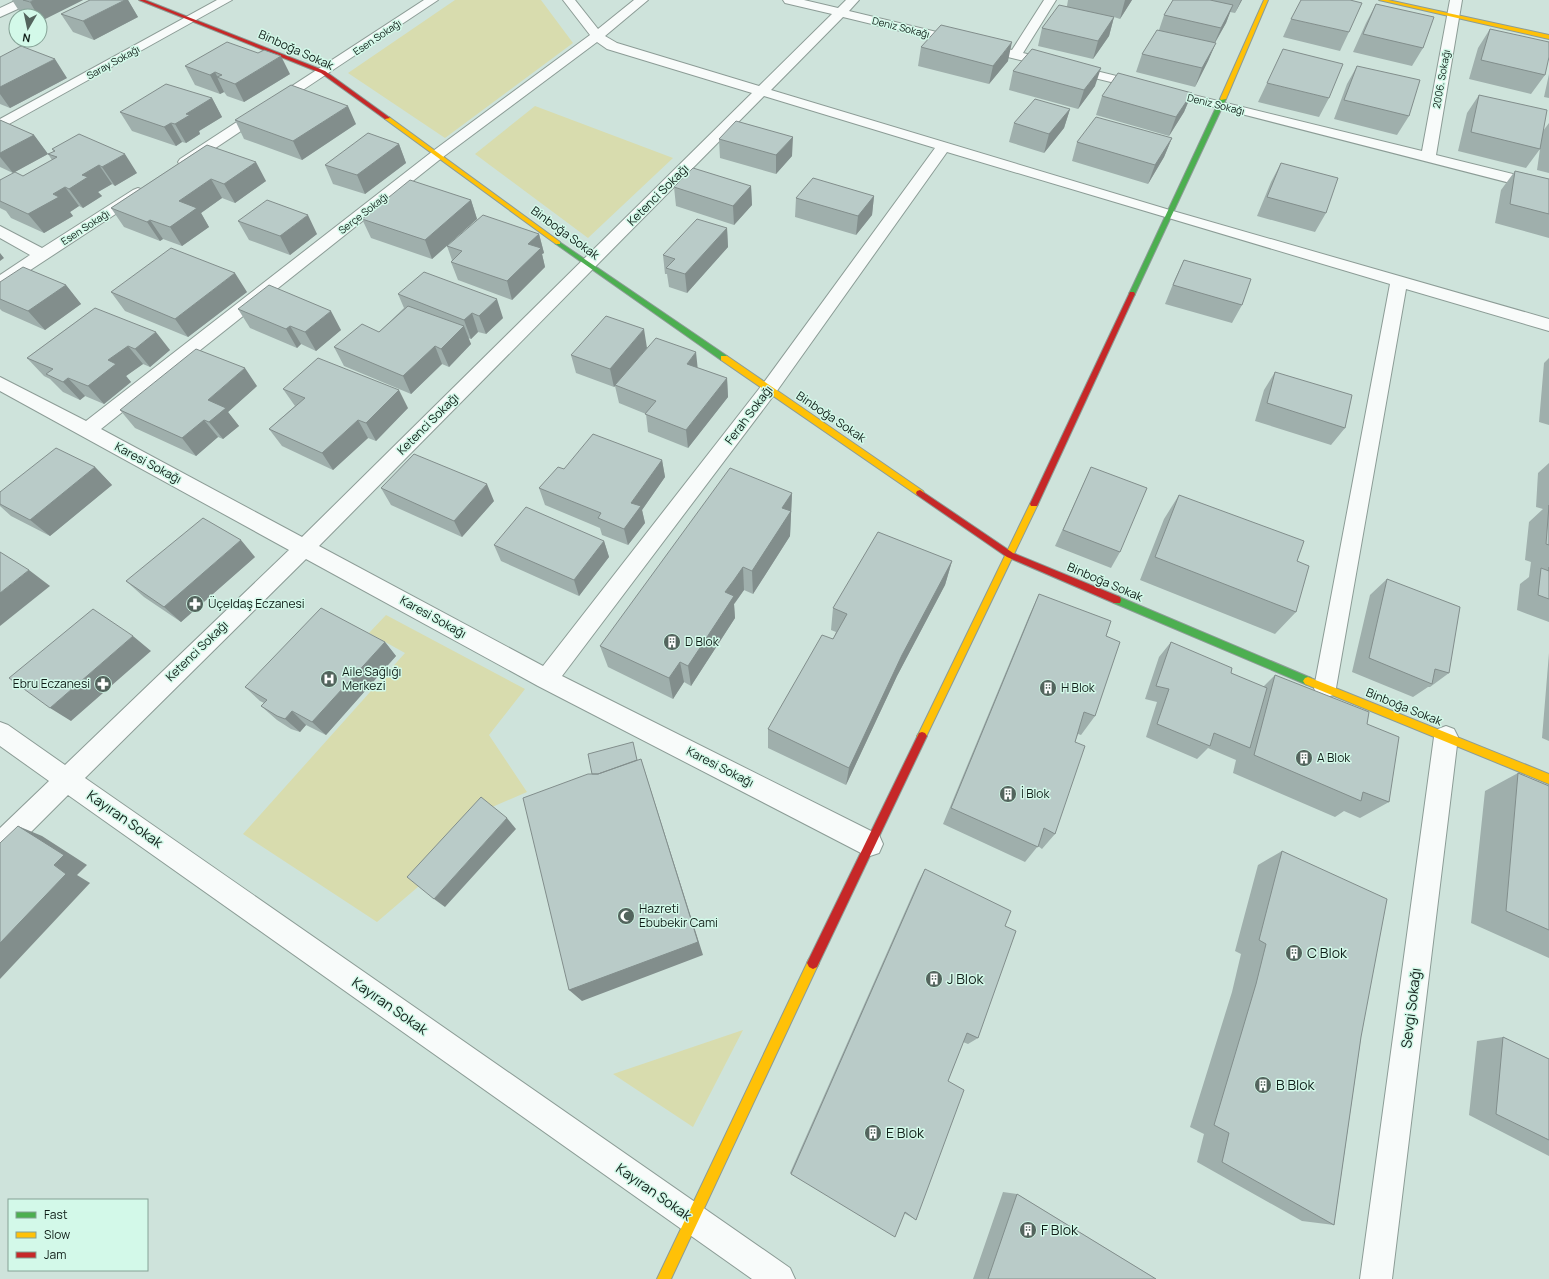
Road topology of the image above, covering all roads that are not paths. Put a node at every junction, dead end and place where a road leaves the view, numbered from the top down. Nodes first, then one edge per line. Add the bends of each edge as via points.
1 (27, 0) edge
2 (141, 0) edge
3 (226, 0) edge
4 (432, 0) edge
5 (569, 0) edge
6 (642, 0) edge
7 (789, 0) edge
8 (1050, 0) edge
9 (1266, 0) edge
10 (1381, 0) edge
11 (1456, 0) edge
12 (847, 6) edge
13 (0, 13) edge
14 (1452, 16) junction
15 (191, 19) junction
16 (597, 36) junction
17 (1549, 37) edge
18 (1015, 55) junction
19 (323, 72) junction
20 (762, 91) junction
21 (1221, 105) junction
22 (0, 125) edge
23 (944, 146) junction
24 (438, 154) junction
25 (1428, 158) junction
26 (176, 168) edge
27 (149, 185) edge
28 (1549, 188) edge
29 (1168, 214) junction
30 (0, 231) edge
31 (42, 254) junction
32 (588, 265) junction
33 (1399, 281) junction
34 (0, 282) edge
35 (1549, 325) edge
36 (0, 383) edge
37 (768, 390) junction
38 (87, 430) junction
39 (304, 548) junction
40 (1010, 555) junction
41 (546, 679) junction
42 (1325, 688) junction
43 (0, 732) edge
44 (1446, 737) junction
45 (66, 778) junction
46 (1549, 779) edge
47 (870, 844) junction
48 (0, 845) edge
49 (691, 1218) junction
50 (664, 1279) edge
51 (779, 1279) edge
52 (1376, 1279) edge

1 - 13 street
2 - 15 street, Binboğa Sokak
3 - 15 street, Saray Sokağı
4 - 19 street, Esen Sokağı
5 - 16 street
6 - 16 street, Serçe Sokağı
7 - 12 street, Deniz Sokağı
8 - 18 street
9 - 21 street
10 - 14 street
11 - 14 street, 2006. Sokağı
12 - 18 street, Deniz Sokağı
12 - 20 street, Ketenci Sokağı
14 - 17 street
14 - 25 street, 2006. Sokağı
15 - 19 street, Binboğa Sokak
15 - 22 street, Saray Sokağı
16 - 20 street via 612,46
16 - 24 street, Serçe Sokağı
18 - 21 street, Deniz Sokağı
19 - 24 street, Binboğa Sokak
19 - 26 street, Esen Sokağı
20 - 23 street
20 - 32 street, Ketenci Sokağı
21 - 25 street, Deniz Sokağı
21 - 29 street
23 - 29 street
23 - 37 street, Ferah Sokağı
24 - 32 street, Binboğa Sokak
24 - 38 street, Serçe Sokağı
25 - 28 street, Deniz Sokağı
27 - 31 street, Esen Sokağı
29 - 33 street
29 - 40 street
30 - 31 street
31 - 34 street, Esen Sokağı
32 - 37 street, Binboğa Sokak
32 - 39 street, Ketenci Sokağı
33 - 35 street
33 - 42 street
36 - 38 street, Karesi Sokağı
37 - 40 street, Binboğa Sokak
37 - 41 street, Ferah Sokağı
38 - 39 street, Karesi Sokağı
39 - 41 street, Karesi Sokağı
39 - 45 street, Ketenci Sokağı
40 - 42 street, Binboğa Sokak
40 - 47 street
41 - 47 street, Karesi Sokağı
42 - 44 street, Binboğa Sokak
43 - 45 street, Kayıran Sokak
44 - 46 street, Binboğa Sokak
44 - 52 street, Sevgi Sokağı
45 - 48 street, Ketenci Sokağı
45 - 49 street, Kayıran Sokak
47 - 49 street
49 - 50 street
49 - 51 street, Kayıran Sokak

